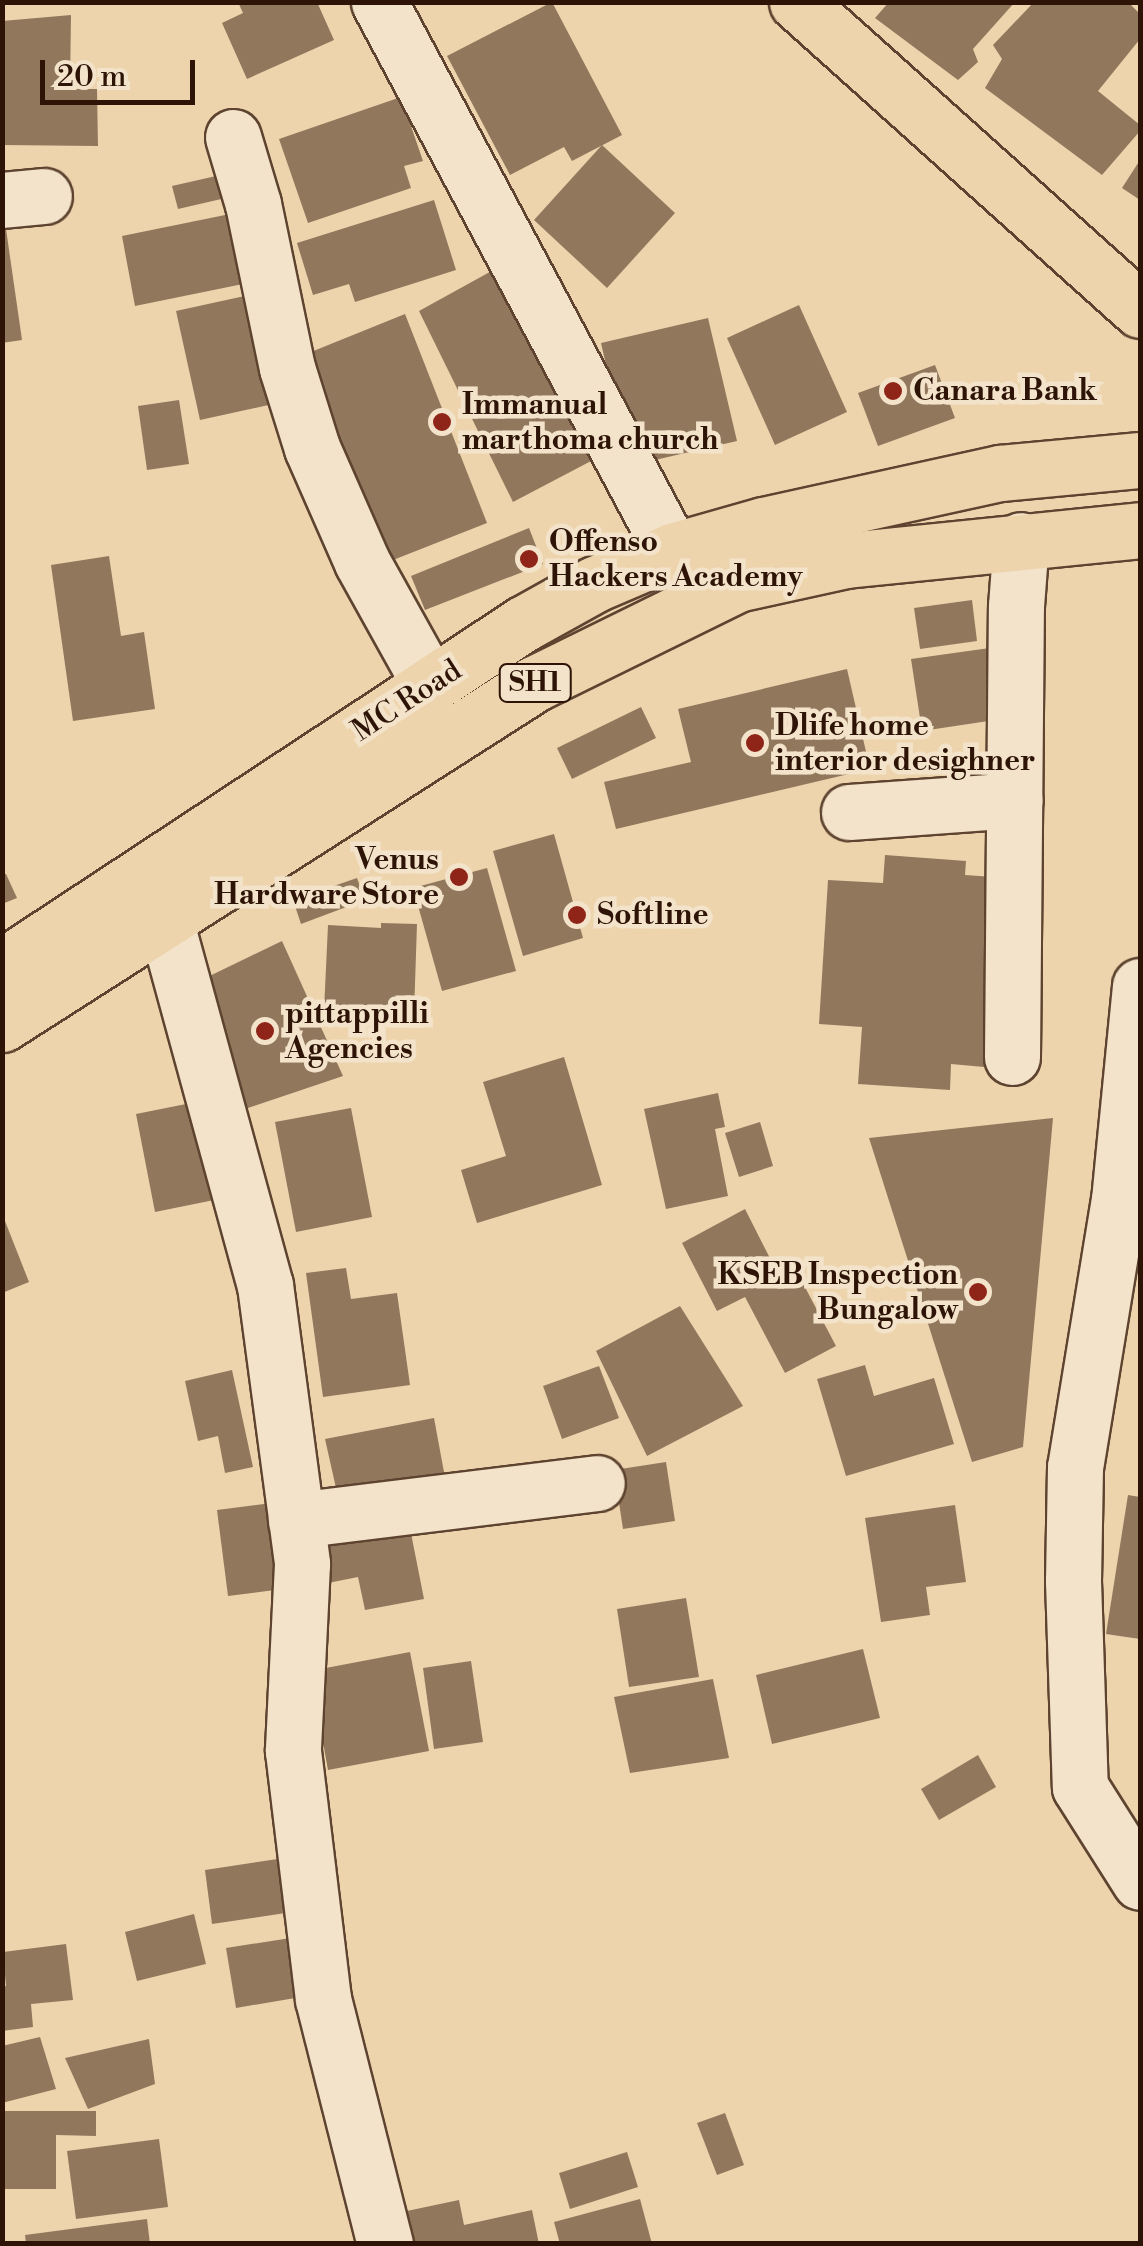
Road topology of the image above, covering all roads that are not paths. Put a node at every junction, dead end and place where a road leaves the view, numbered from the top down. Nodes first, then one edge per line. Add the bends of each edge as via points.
1 (379, 2) edge
2 (797, 2) edge
3 (232, 137) dead end
4 (1140, 310) edge
5 (1140, 460) edge
6 (1140, 530) edge
7 (1021, 540) junction
8 (672, 551) junction
9 (431, 686) junction
10 (1015, 800) junction
11 (849, 812) dead end
12 (165, 920) junction
13 (2, 967) edge
14 (1140, 986) edge
15 (2, 1024) edge
16 (1012, 1057) dead end
17 (596, 1483) dead end
18 (296, 1520) junction
19 (1140, 1882) edge
20 (384, 2244) edge

1 - 8 street
2 - 4 main road
3 - 9 street via 312,448 362,562
5 - 8 main road, MC Road / SH1 via 1000,473
6 - 7 main road, MC Road / SH1
7 - 10 street
7 - 12 main road, MC Road / SH1 via 846,560 737,584 534,684
8 - 9 main road, MC Road / SH1 via 537,616
9 - 13 main road, MC Road / SH1
10 - 11 street
10 - 16 street
12 - 15 main road, MC Road / SH1
12 - 18 street via 265,1284
14 - 19 street via 1119,1199 1075,1467 1074,1581 1080,1787
17 - 18 street
18 - 20 street via 302,1564 293,1751 323,1999

